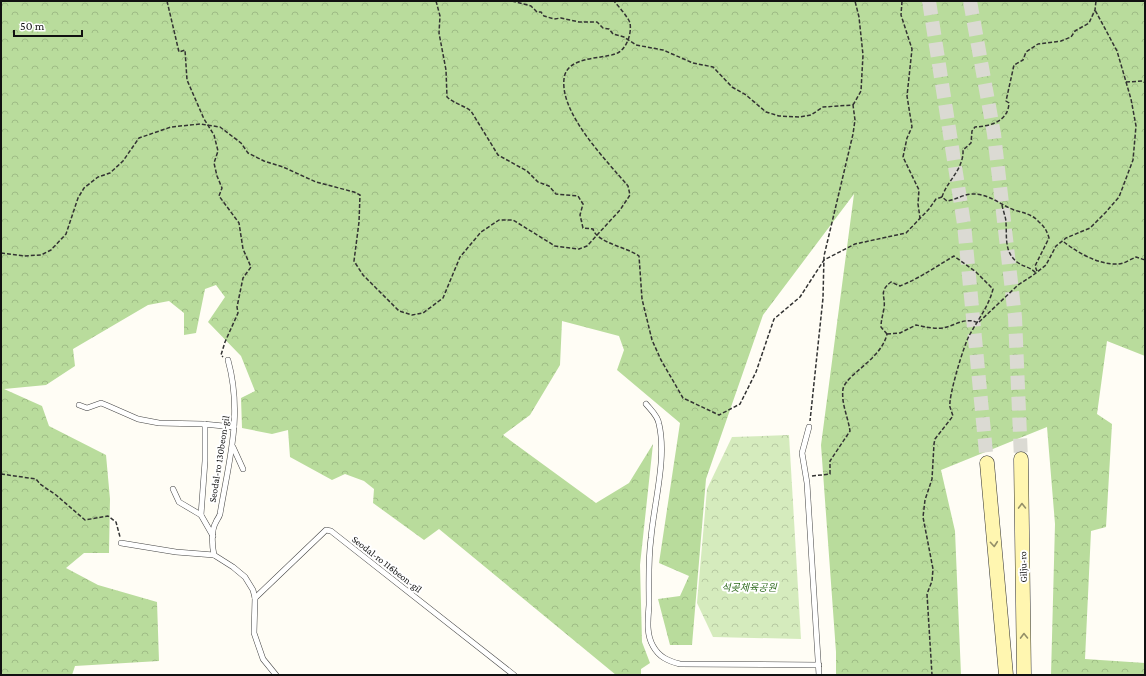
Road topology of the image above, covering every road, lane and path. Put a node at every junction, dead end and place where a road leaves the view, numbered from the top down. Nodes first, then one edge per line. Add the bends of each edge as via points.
1 (167, 1) edge
2 (436, 1) edge
3 (512, 1) edge
4 (614, 1) edge
5 (855, 1) edge
6 (902, 1) edge
7 (1096, 1) edge
8 (1095, 10) junction
9 (628, 40) junction
10 (1126, 82) junction
11 (1145, 83) edge
12 (853, 105) junction
13 (207, 125) junction
14 (942, 197) junction
15 (1002, 205) junction
16 (920, 218) junction
17 (597, 236) junction
18 (1064, 242) junction
19 (1, 253) edge
20 (824, 260) junction
21 (1145, 260) edge
22 (1037, 272) junction
23 (978, 323) junction
24 (887, 334) junction
25 (228, 360) joint
26 (79, 404) dead end
27 (646, 404) dead end
28 (205, 424) junction
29 (234, 427) junction
30 (809, 427) joint
31 (232, 445) junction
32 (1021, 459) tunnel mouth
33 (987, 463) tunnel mouth
34 (243, 469) dead end
35 (1, 474) edge
36 (806, 477) junction
37 (173, 490) dead end
38 (201, 515) junction
39 (213, 536) junction
40 (121, 543) joint
41 (214, 555) junction
42 (255, 598) junction
43 (819, 665) junction
44 (276, 675) edge
45 (514, 675) edge
46 (819, 675) edge
47 (932, 675) edge
48 (1006, 675) edge
49 (1024, 675) edge

1 - 13 path via 179,52 185,50 187,80
2 - 17 path via 440,16 447,98 471,111 498,155 527,171 556,194 578,196 583,204 580,214 583,228 593,230
3 - 9 path via 531,6 544,16 554,19 597,22 603,28 609,28 613,34
4 - 9 path via 630,23
5 - 12 path via 863,54 861,91
6 - 16 path via 900,15 912,49 907,96 912,127 903,158 920,190
7 - 8 path
8 - 10 path via 1117,51
8 - 14 path via 1089,23 1075,31 1071,37 1038,44 1026,52 1023,60 1014,66 1006,101 1009,107 996,123 974,127 971,143 963,150 963,158
9 - 12 path via 636,45 663,50 693,63 713,67 732,87 766,112 779,116 799,117 810,115 823,107
9 - 17 path via 615,55 580,61 564,77 564,91 579,124 628,186 630,195
10 - 11 path
10 - 18 path via 1136,126 1133,160 1119,197 1090,228 1066,238
12 - 20 path via 853,134
13 - 17 path via 220,127 248,153 264,161 316,182 360,195 354,261 363,275 399,311 412,315 423,312 443,298 460,257 481,232 499,220 513,220 556,246 568,248 579,249 587,246
13 - 19 path via 171,127 139,138 123,161 110,173 98,177 84,188 66,234 51,250 41,255
13 - 25 path via 214,135 218,151 214,163 216,176 222,188 219,196 239,223 244,249 251,267 243,278 238,313 221,355
14 - 15 path via 947,201 971,194 981,195 996,199
14 - 16 path via 936,199
15 - 22 path via 1006,225 1005,240 1010,254 1017,262
15 - 22 path via 1029,214 1046,229 1049,238 1035,266
16 - 20 path via 906,233 855,244
17 - 20 path via 639,256 642,299 652,340 666,369 683,398 719,415 740,404 756,372 774,319 800,297
18 - 21 path via 1104,263 1120,264 1136,257
18 - 22 path via 1056,246 1046,265
20 - 30 path via 823,298
22 - 23 path via 1018,285
23 - 24 path via 972,320 940,328 916,325 900,333
23 - 24 path via 993,289 954,256 940,263 938,268 912,281 900,286 891,282 884,287 881,328
23 - 47 path via 968,337 952,387 950,406 953,416 935,439 932,479 925,500 923,517 933,569 927,594
24 - 36 path via 881,349 843,388 844,407 850,431 830,461 830,474
25 - 29 lane, Seodal-ro 130beon-gil via 236,412
26 - 28 lane via 87,408 106,404 138,419 159,423
27 - 43 lane via 659,422 661,439 649,570 648,636 652,646 659,655 670,662 680,664
28 - 29 lane
28 - 38 lane, Seodal-ro 130beon-gil
29 - 31 lane, Seodal-ro 130beon-gil
30 - 36 lane via 802,453
31 - 34 lane
31 - 39 lane, Seodal-ro 130beon-gil
49 -> 32 main road, Gilju-ro
33 -> 48 main road
35 - 40 path via 36,479 85,520 108,516 116,522
36 - 43 lane
37 - 38 lane, Seodal-ro 130beon-gil via 180,502
38 - 39 lane, Seodal-ro 130beon-gil
39 - 41 lane, Seodal-ro 130beon-gil
40 - 41 lane
41 - 42 lane via 225,560 245,577
42 - 44 lane via 254,633 263,659
42 - 45 lane, Seodal-ro 116beon-gil via 326,530 331,531
43 - 46 lane

